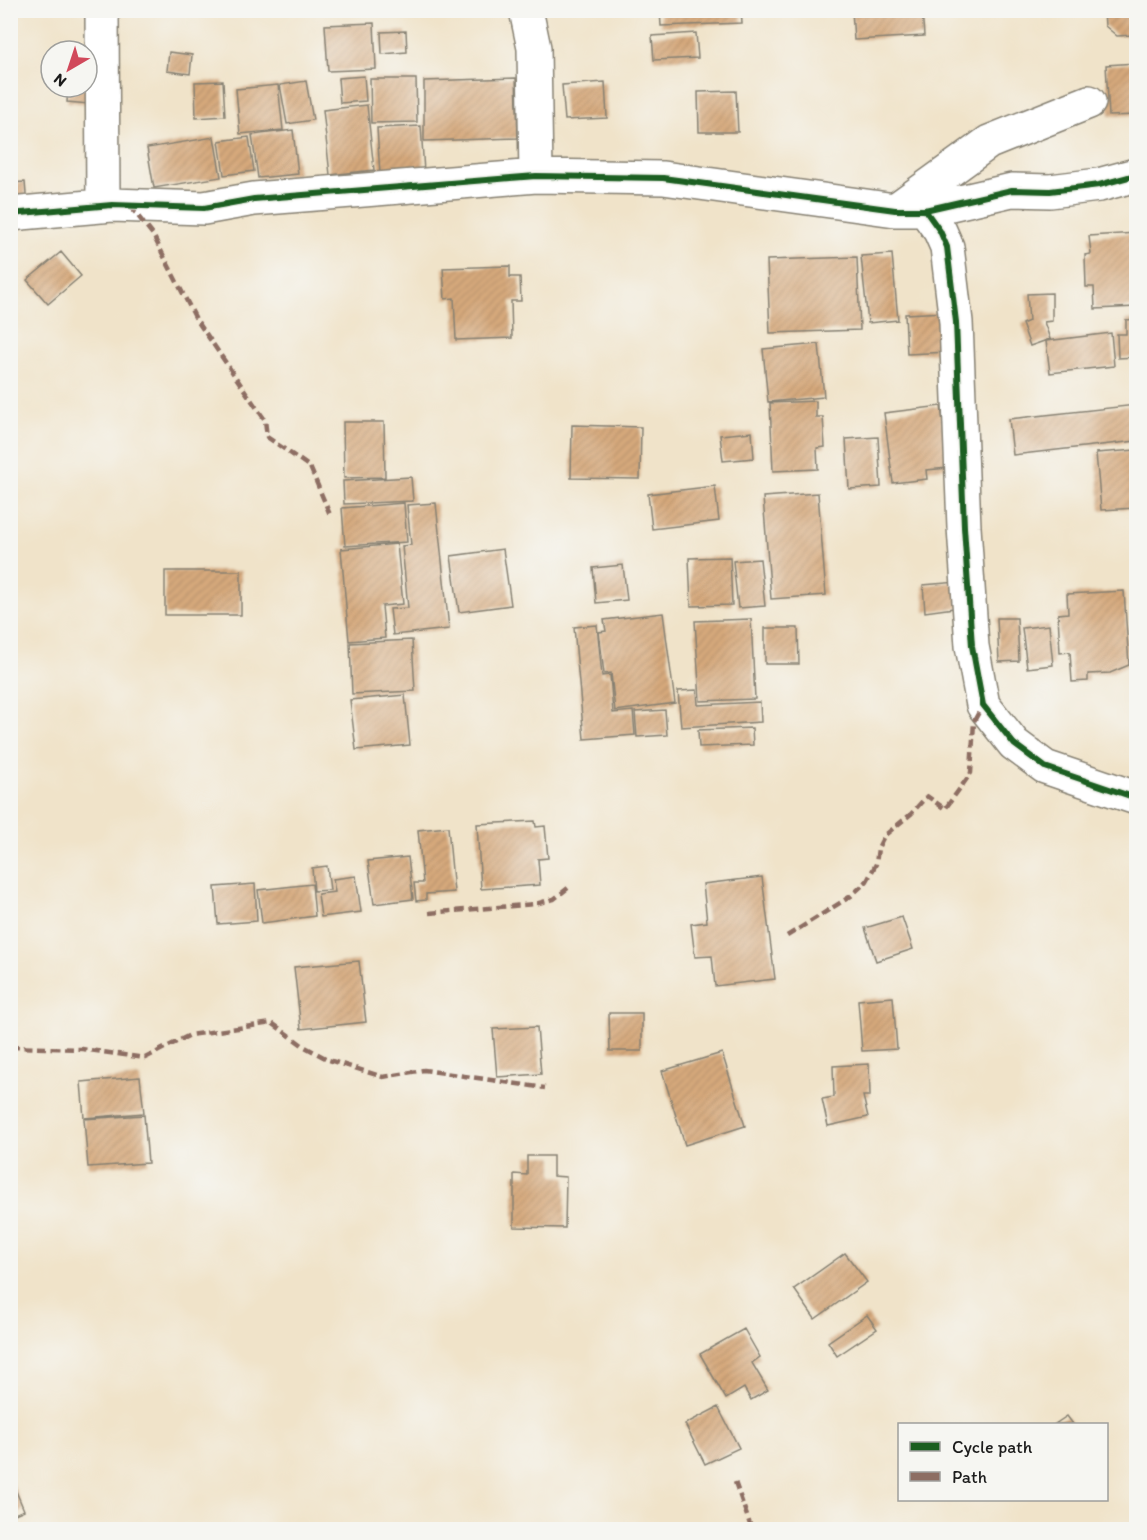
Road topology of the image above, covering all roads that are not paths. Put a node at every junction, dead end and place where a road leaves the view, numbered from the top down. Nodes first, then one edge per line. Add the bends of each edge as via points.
1 (102, 10) edge
2 (526, 10) edge
3 (1089, 102) dead end
4 (1137, 175) edge
5 (536, 176) junction
6 (103, 206) junction
7 (910, 210) junction
8 (10, 214) edge
9 (1137, 798) edge

1 - 6 street
2 - 5 street via 534,48
3 - 7 street via 989,142
4 - 7 street via 1099,186 1012,190
5 - 6 street via 254,199 204,208
5 - 7 street via 663,178
6 - 8 street
7 - 9 street via 940,231 947,248 956,322 972,646 983,705 1014,744 1045,767

